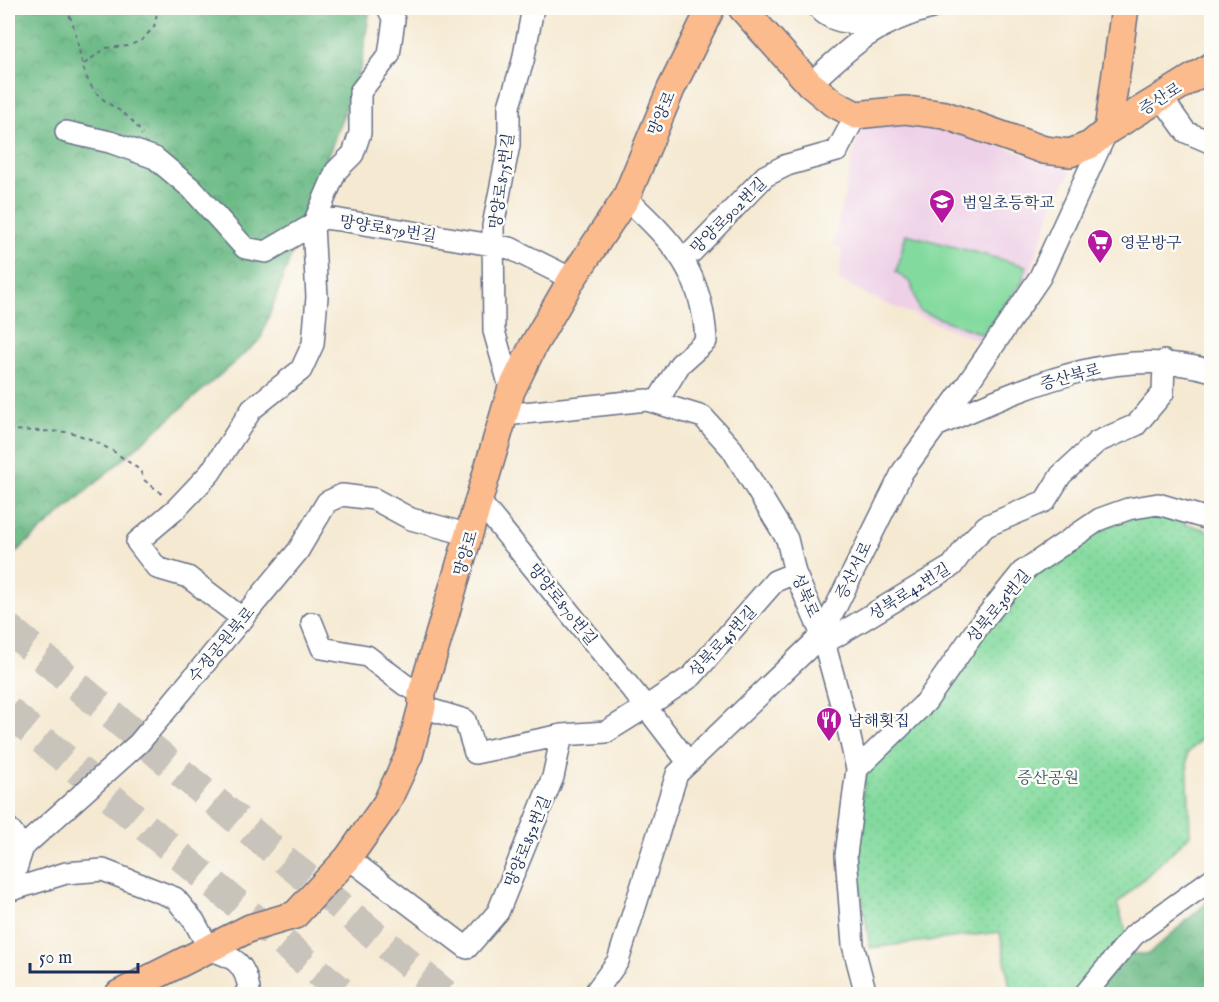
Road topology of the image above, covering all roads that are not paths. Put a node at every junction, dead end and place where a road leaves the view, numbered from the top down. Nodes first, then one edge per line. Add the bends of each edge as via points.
1 (388, 8) edge
2 (533, 8) edge
3 (711, 8) edge
4 (742, 8) edge
5 (819, 8) edge
6 (931, 8) edge
7 (1125, 8) edge
8 (888, 23) junction
9 (1212, 66) edge
10 (810, 84) junction
11 (1161, 97) junction
12 (856, 115) junction
13 (1108, 130) junction
14 (66, 132) dead end
15 (1212, 142) edge
16 (626, 198) junction
17 (313, 225) junction
18 (495, 246) junction
19 (682, 258) junction
20 (572, 279) junction
21 (1164, 361) junction
22 (1212, 371) edge
23 (657, 402) junction
24 (508, 403) junction
25 (934, 426) junction
26 (480, 502) junction
27 (1212, 520) edge
28 (470, 535) junction
29 (795, 573) junction
30 (243, 619) junction
31 (312, 623) dead end
32 (822, 635) junction
33 (422, 700) junction
34 (646, 706) junction
35 (562, 735) junction
36 (688, 762) junction
37 (857, 769) junction
38 (8, 828) edge
39 (23, 847) junction
40 (348, 858) junction
41 (1212, 879) edge
42 (8, 891) edge
43 (210, 950) junction
44 (119, 994) edge
45 (245, 994) edge
46 (594, 994) edge
47 (867, 994) edge
48 (1085, 994) edge

1 - 17 street via 394,20 389,55 360,92 360,133 353,154 336,171
2 - 18 street, 망양로875번길 via 509,106 509,144 493,226
3 - 16 main road, 망양로 via 671,89
4 - 10 main road
5 - 8 street via 837,21
6 - 8 street
7 - 13 main road
8 - 10 street via 859,39
9 - 11 main road, 증산로
10 - 12 main road
11 - 13 main road, 증산로
11 - 15 street via 1186,132
12 - 13 main road via 905,110 945,115 1044,150 1070,153 1090,146
12 - 19 street, 망양로902번길 via 837,151 787,165 765,176 693,252
13 - 25 street, 증산서로 via 1041,277
14 - 17 street, 망양로879번길 via 154,158 192,189 245,248 266,252
16 - 19 street via 668,238
16 - 20 main road, 망양로
17 - 18 street, 망양로879번길 via 324,218
17 - 30 street via 317,297 313,344 301,370 252,409 210,473 137,542 157,568 188,577
18 - 20 street, 망양로879번길 via 510,248
18 - 24 street, 망양로875번길 via 494,331
19 - 23 street via 700,301 706,341 680,364
20 - 24 main road, 망양로 via 533,346
21 - 22 street, 증산북로
21 - 25 street, 증산북로 via 1062,375
21 - 32 street, 성북로42번길 via 1163,393 1136,425 1097,442 1061,475 1045,501 987,526 952,566 934,580 833,638
23 - 24 street, 성북로
23 - 29 street, 성북로 via 703,417 732,449 787,539
24 - 26 main road, 망양로
25 - 32 street, 증산서로 via 903,471
26 - 28 main road, 망양로
26 - 34 street, 망양로870번길
27 - 37 street, 성북로36번길 via 1158,504 1128,509 1100,519 1022,572 926,702
28 - 30 street, 수정공원북로 via 411,519 374,499 342,495 327,502 298,551
28 - 33 main road, 망양로
29 - 32 street, 성북로
29 - 34 street, 성북로45번길 via 775,581 692,676
30 - 39 street, 수정공원북로 via 139,743
31 - 33 street via 322,648 367,656
32 - 36 street, 증산서로
32 - 37 street, 성북로
33 - 35 street via 465,720 475,753
33 - 40 main road, 망양로 via 409,755 386,804
34 - 35 street via 606,732
34 - 36 street
35 - 40 street, 망양로852번길 via 553,777 498,912 467,948
36 - 46 street, 증산서로 via 677,774 618,961
37 - 47 street, 성북로 via 846,855 853,945
38 - 39 street
39 - 42 street
40 - 43 main road, 망양로 via 295,915 250,928
41 - 48 street via 1134,935
42 - 43 street via 66,873 103,870 175,898
43 - 44 main road, 망양로
43 - 45 street via 229,956 246,972 249,989

